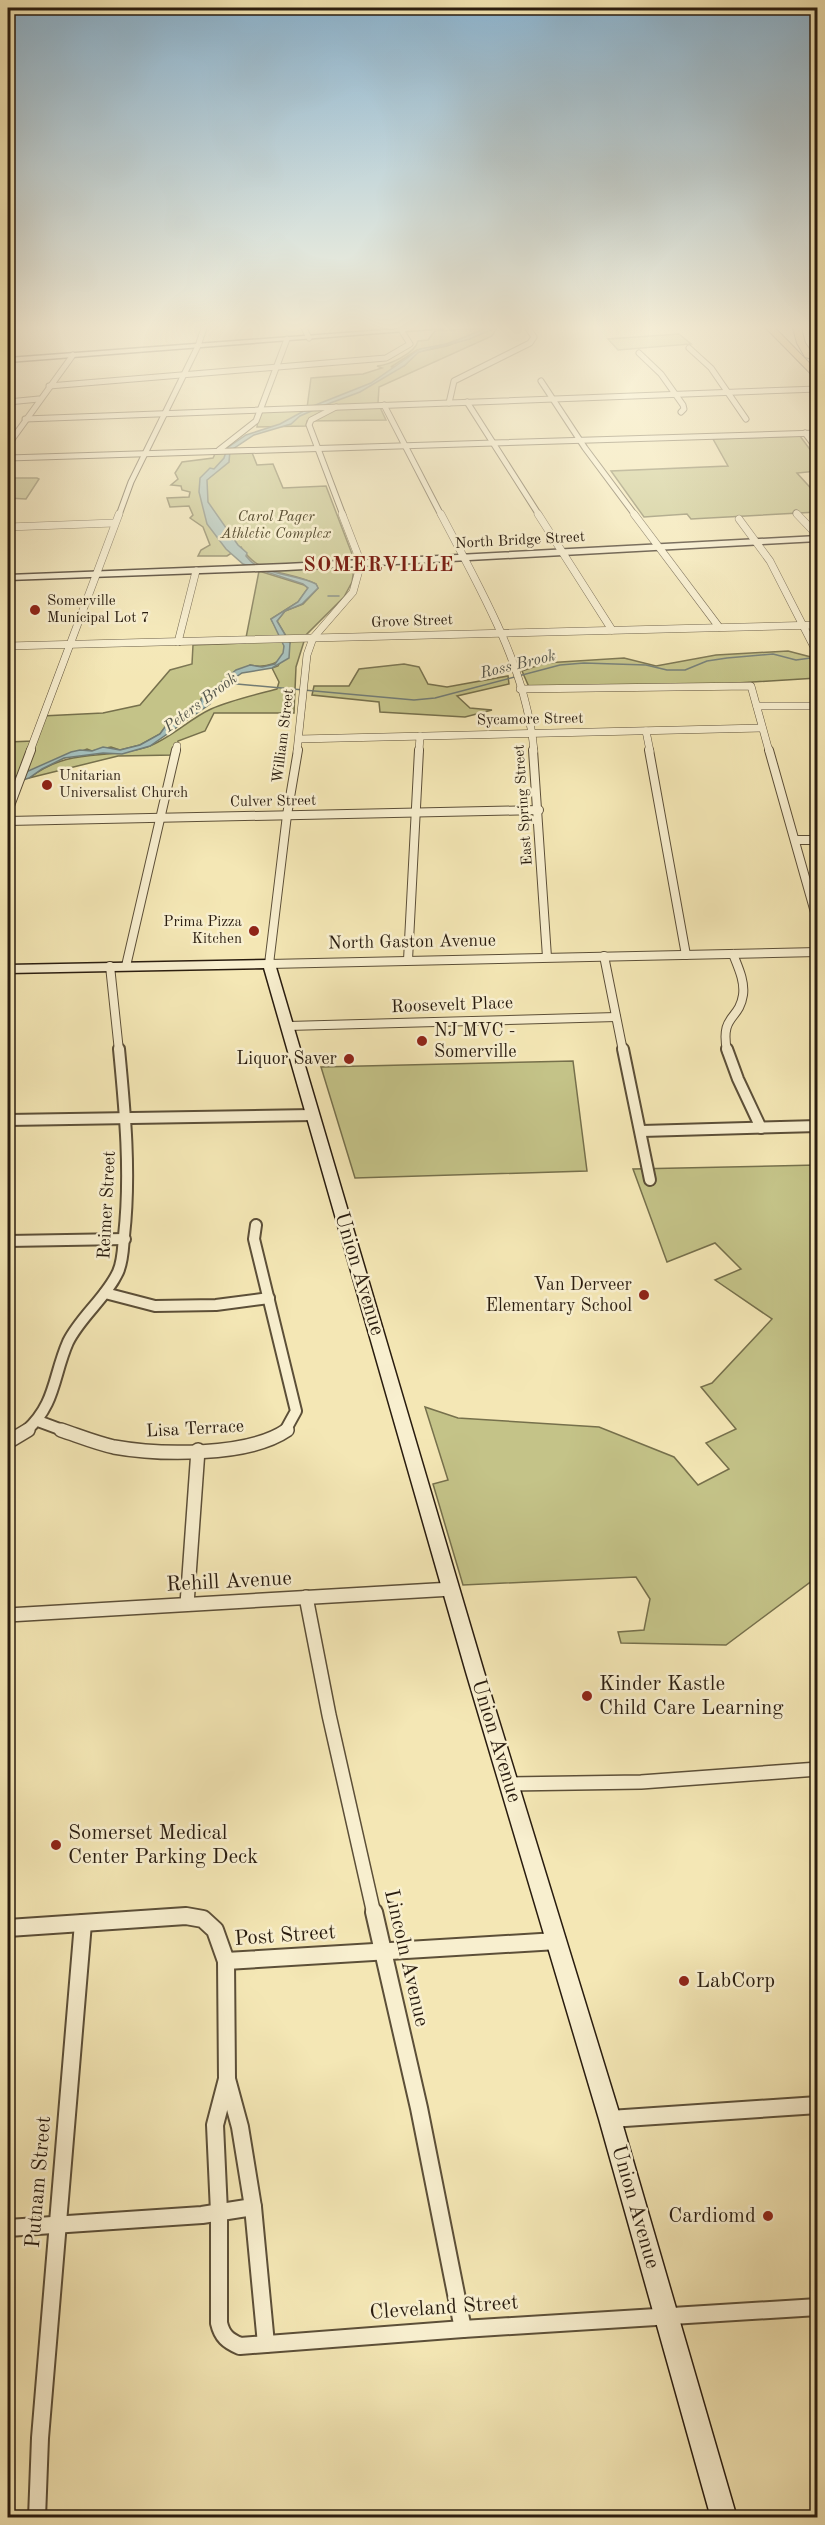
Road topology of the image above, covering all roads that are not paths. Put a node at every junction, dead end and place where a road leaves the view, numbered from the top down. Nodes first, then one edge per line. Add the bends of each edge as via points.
1 (405, 445) edge
2 (148, 446) edge
3 (227, 446) edge
4 (381, 446) edge
5 (496, 446) edge
6 (583, 446) edge
7 (318, 448) junction
8 (221, 451) junction
9 (144, 453) junction
10 (8, 459) edge
11 (796, 513) dead end
12 (739, 519) dead end
13 (114, 523) junction
14 (8, 527) edge
15 (818, 537) edge
16 (757, 541) junction
17 (661, 547) junction
18 (563, 552) junction
19 (463, 557) junction
20 (361, 563) junction
21 (196, 571) junction
22 (96, 574) junction
23 (8, 578) edge
24 (802, 625) junction
25 (818, 625) edge
26 (719, 627) junction
27 (612, 630) junction
28 (502, 633) junction
29 (313, 638) junction
30 (178, 642) junction
31 (69, 645) junction
32 (8, 646) edge
33 (816, 651) edge
34 (520, 689) junction
35 (757, 706) junction
36 (818, 706) edge
37 (762, 728) junction
38 (646, 731) junction
39 (532, 734) junction
40 (420, 736) junction
41 (299, 739) junction
42 (177, 746) dead end
43 (538, 810) junction
44 (8, 811) edge
45 (415, 813) junction
46 (287, 815) junction
47 (160, 819) junction
48 (8, 821) edge
49 (795, 840) junction
50 (818, 840) edge
51 (813, 893) edge
52 (818, 923) edge
53 (818, 952) edge
54 (686, 954) junction
55 (733, 954) junction
56 (604, 956) junction
57 (547, 957) junction
58 (408, 960) junction
59 (269, 964) junction
60 (110, 966) junction
61 (126, 966) junction
62 (8, 969) edge
63 (616, 1017) junction
64 (288, 1026) junction
65 (312, 1115) junction
66 (126, 1116) junction
67 (8, 1120) edge
68 (818, 1126) edge
69 (761, 1128) junction
70 (642, 1131) junction
71 (650, 1179) dead end
72 (256, 1225) dead end
73 (125, 1239) junction
74 (8, 1241) edge
75 (105, 1293) junction
76 (269, 1298) junction
77 (38, 1421) junction
78 (8, 1442) edge
79 (198, 1450) junction
80 (452, 1589) junction
81 (306, 1597) junction
82 (188, 1604) junction
83 (8, 1615) edge
84 (818, 1769) edge
85 (509, 1784) junction
86 (83, 1923) junction
87 (8, 1928) edge
88 (557, 1941) junction
89 (383, 1951) junction
90 (226, 1961) junction
91 (227, 2079) junction
92 (818, 2106) edge
93 (610, 2119) junction
94 (253, 2207) junction
95 (219, 2212) junction
96 (58, 2224) junction
97 (8, 2228) edge
98 (818, 2307) edge
99 (666, 2317) junction
100 (464, 2328) junction
101 (266, 2344) junction
102 (37, 2517) edge
103 (724, 2517) edge

1 - 19 street, East Spring Street
2 - 9 street
3 - 8 street
4 - 7 street
5 - 18 street
6 - 17 street
7 - 8 street
7 - 20 street
8 - 9 street
9 - 10 street
9 - 13 street
11 - 15 street
12 - 16 street
13 - 14 street
13 - 22 street
15 - 16 street, North Bridge Street
16 - 17 street, North Bridge Street
16 - 24 street
17 - 18 street, North Bridge Street
17 - 26 street
18 - 19 street, North Bridge Street
18 - 27 street
19 - 20 street, North Bridge Street
19 - 28 street, East Spring Street
20 - 21 street, North Bridge Street
20 - 29 street, William Street via 353,592
21 - 22 street, North Bridge Street
21 - 30 street
22 - 23 street, North Bridge Street
22 - 31 street
24 - 25 street, Grove Street
24 - 26 street, Grove Street
24 - 33 street
26 - 27 street, Grove Street
27 - 28 street, Grove Street
28 - 29 street, Grove Street
28 - 34 street, East Spring Street
29 - 30 street, Grove Street
29 - 41 street, William Street via 307,656
30 - 31 street, Grove Street
31 - 32 street, Grove Street
31 - 44 street
34 - 35 street via 751,686
34 - 39 street, East Spring Street
35 - 36 street
35 - 37 street
37 - 38 street, Sycamore Street
37 - 49 street
38 - 39 street, Sycamore Street
38 - 54 street
39 - 40 street, Sycamore Street
39 - 43 street, East Spring Street
40 - 41 street, Sycamore Street
40 - 45 street
41 - 46 street, William Street
42 - 47 street
43 - 45 street, Culver Street
43 - 57 street, East Spring Street
45 - 46 street, Culver Street
45 - 58 street
46 - 47 street, Culver Street
46 - 59 street, William Street
47 - 48 street, Culver Street
47 - 61 street
49 - 50 street
49 - 51 street
51 - 52 street
53 - 55 street, North Gaston Avenue
54 - 55 street, North Gaston Avenue
54 - 56 street, North Gaston Avenue
55 - 69 street via 746,992 728,1022 725,1036 739,1081
56 - 57 street, North Gaston Avenue
56 - 63 street
57 - 58 street, North Gaston Avenue
58 - 59 street, North Gaston Avenue
59 - 61 street, North Gaston Avenue
59 - 64 street, Union Avenue
60 - 61 street, North Gaston Avenue
60 - 62 street, North Gaston Avenue
60 - 66 street, Reimer Street
63 - 64 street, Roosevelt Place
63 - 70 street
64 - 65 street, Union Avenue
65 - 66 street
65 - 80 street, Union Avenue
66 - 67 street
66 - 73 street, Reimer Street via 129,1175
68 - 69 street
69 - 70 street
70 - 71 street
72 - 76 street, Lisa Terrace via 254,1239
73 - 74 street
73 - 75 street, Reimer Street via 118,1274
75 - 76 street via 155,1306 235,1304
75 - 77 street, Reimer Street via 77,1326 50,1402
76 - 79 street, Lisa Terrace via 296,1411 290,1425 268,1440
77 - 78 street, Reimer Street
77 - 79 street, Lisa Terrace via 122,1449
79 - 82 street
80 - 81 street, Rehill Avenue
80 - 85 street, Union Avenue
81 - 82 street, Rehill Avenue
81 - 89 street, Lincoln Avenue
82 - 83 street, Rehill Avenue
84 - 85 street via 641,1782
85 - 88 street, Union Avenue
86 - 87 street, Post Street
86 - 90 street, Post Street via 186,1916 203,1919 215,1930
86 - 96 street, Putnam Street
88 - 89 street, Post Street
88 - 93 street, Union Avenue
89 - 90 street, Post Street
89 - 100 street, Lincoln Avenue
90 - 91 street
91 - 94 street via 240,2127
91 - 95 street via 215,2125
92 - 93 street
93 - 99 street, Union Avenue
94 - 95 street
94 - 101 street
95 - 96 street
95 - 101 street, Cleveland Street via 221,2333 226,2341 240,2346
96 - 97 street
96 - 102 street, Putnam Street
98 - 99 street, Cleveland Street
99 - 100 street, Cleveland Street
99 - 103 street, Union Avenue
100 - 101 street, Cleveland Street

